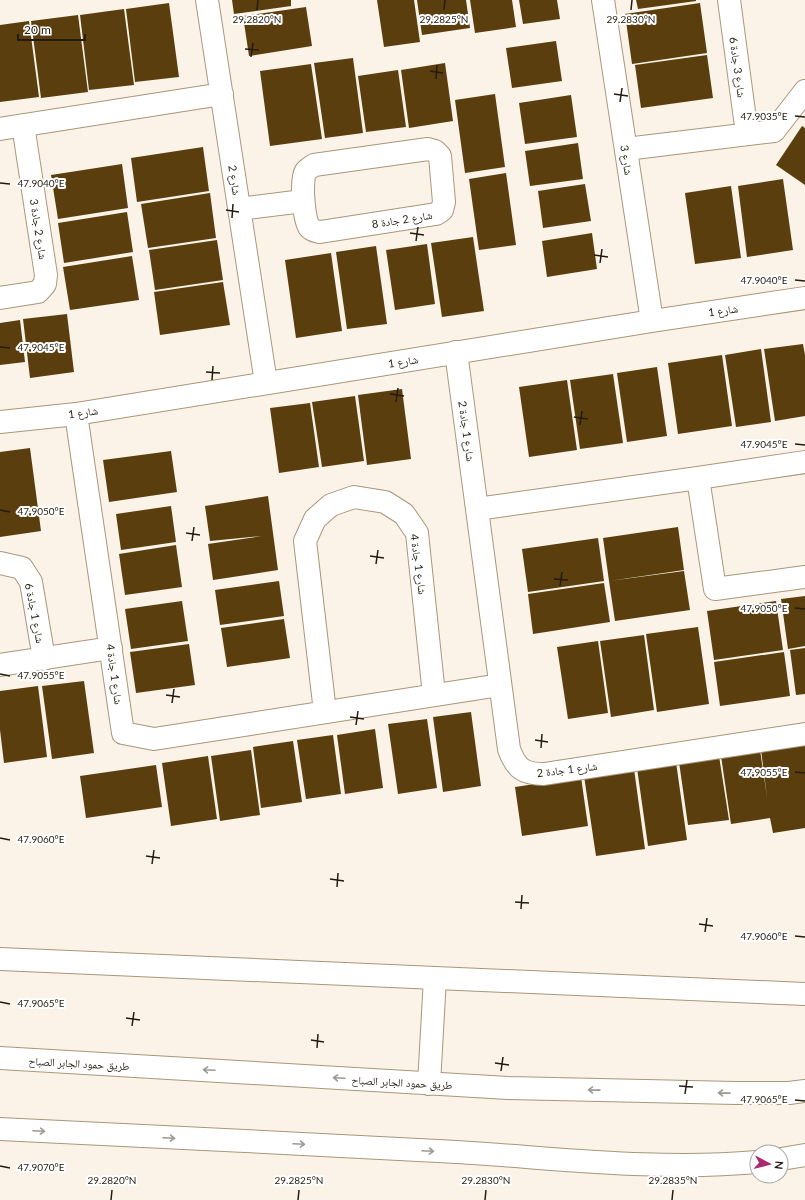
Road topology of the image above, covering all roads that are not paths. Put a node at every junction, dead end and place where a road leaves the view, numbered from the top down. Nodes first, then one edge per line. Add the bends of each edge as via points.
1 (207, 0) edge
2 (603, 0) edge
3 (729, 0) edge
4 (805, 91) edge
5 (222, 94) junction
6 (24, 125) junction
7 (0, 129) edge
8 (747, 134) junction
9 (626, 149) junction
10 (303, 201) junction
11 (239, 209) junction
12 (0, 298) edge
13 (805, 298) edge
14 (652, 321) junction
15 (456, 352) junction
16 (266, 383) junction
17 (76, 414) junction
18 (0, 422) edge
19 (805, 462) edge
20 (698, 478) junction
21 (477, 509) junction
22 (0, 563) edge
23 (805, 577) edge
24 (111, 648) junction
25 (44, 659) junction
26 (0, 666) edge
27 (500, 685) junction
28 (434, 695) junction
29 (325, 712) junction
30 (805, 734) edge
31 (0, 959) edge
32 (435, 978) junction
33 (805, 994) edge
34 (0, 1058) edge
35 (429, 1084) junction
36 (805, 1091) edge
37 (0, 1129) edge
38 (805, 1155) edge
39 (789, 1158) edge
40 (749, 1163) edge

1 - 5 street, شارع 2
2 - 9 street, شارع 3
3 - 8 street, شارع 3 جادة 6
4 - 8 street via 774,131
5 - 6 street
5 - 11 street, شارع 2
6 - 7 street
6 - 12 street, شارع 2 جادة 3 via 46,275 45,284 38,292
8 - 9 street
9 - 14 street, شارع 3
10 - 10 street, شارع 2 جادة 8 via 304,176 314,165 428,150 435,151 440,156 444,202 442,210 436,214 320,232 308,226
10 - 11 street
11 - 16 street, شارع 2
13 - 14 street, شارع 1
14 - 15 street, شارع 1
15 - 16 street, شارع 1
15 - 21 street, شارع 1 جادة 2
16 - 17 street, شارع 1
17 - 18 street, شارع 1
17 - 24 street, شارع 1 جادة 4
19 - 20 street
20 - 21 street
20 - 23 street via 715,589
21 - 27 street, شارع 1 جادة 2
22 - 25 street, شارع 1 جادة 6 via 22,568 31,582
24 - 25 street, شارع 1 جادة 6
24 - 29 street, شارع 1 جادة 4 via 123,733 154,739
25 - 26 street, شارع 1 جادة 6
27 - 28 street, شارع 1 جادة 4
27 - 30 street, شارع 1 جادة 2 via 513,761 521,770 532,774
28 - 29 street, شارع 1 جادة 4
28 - 29 street, شارع 1 جادة 4 via 417,533 404,514 385,502 354,498 331,505 315,519 305,541
31 - 32 street
32 - 33 street
32 - 35 street
35 -> 34 street, طريق حمود الجابر الصباح
36 -> 35 street, طريق حمود الجابر الصباح via 729,1093
37 -> 40 street via 457,1152 608,1164 724,1165
38 - 39 street

